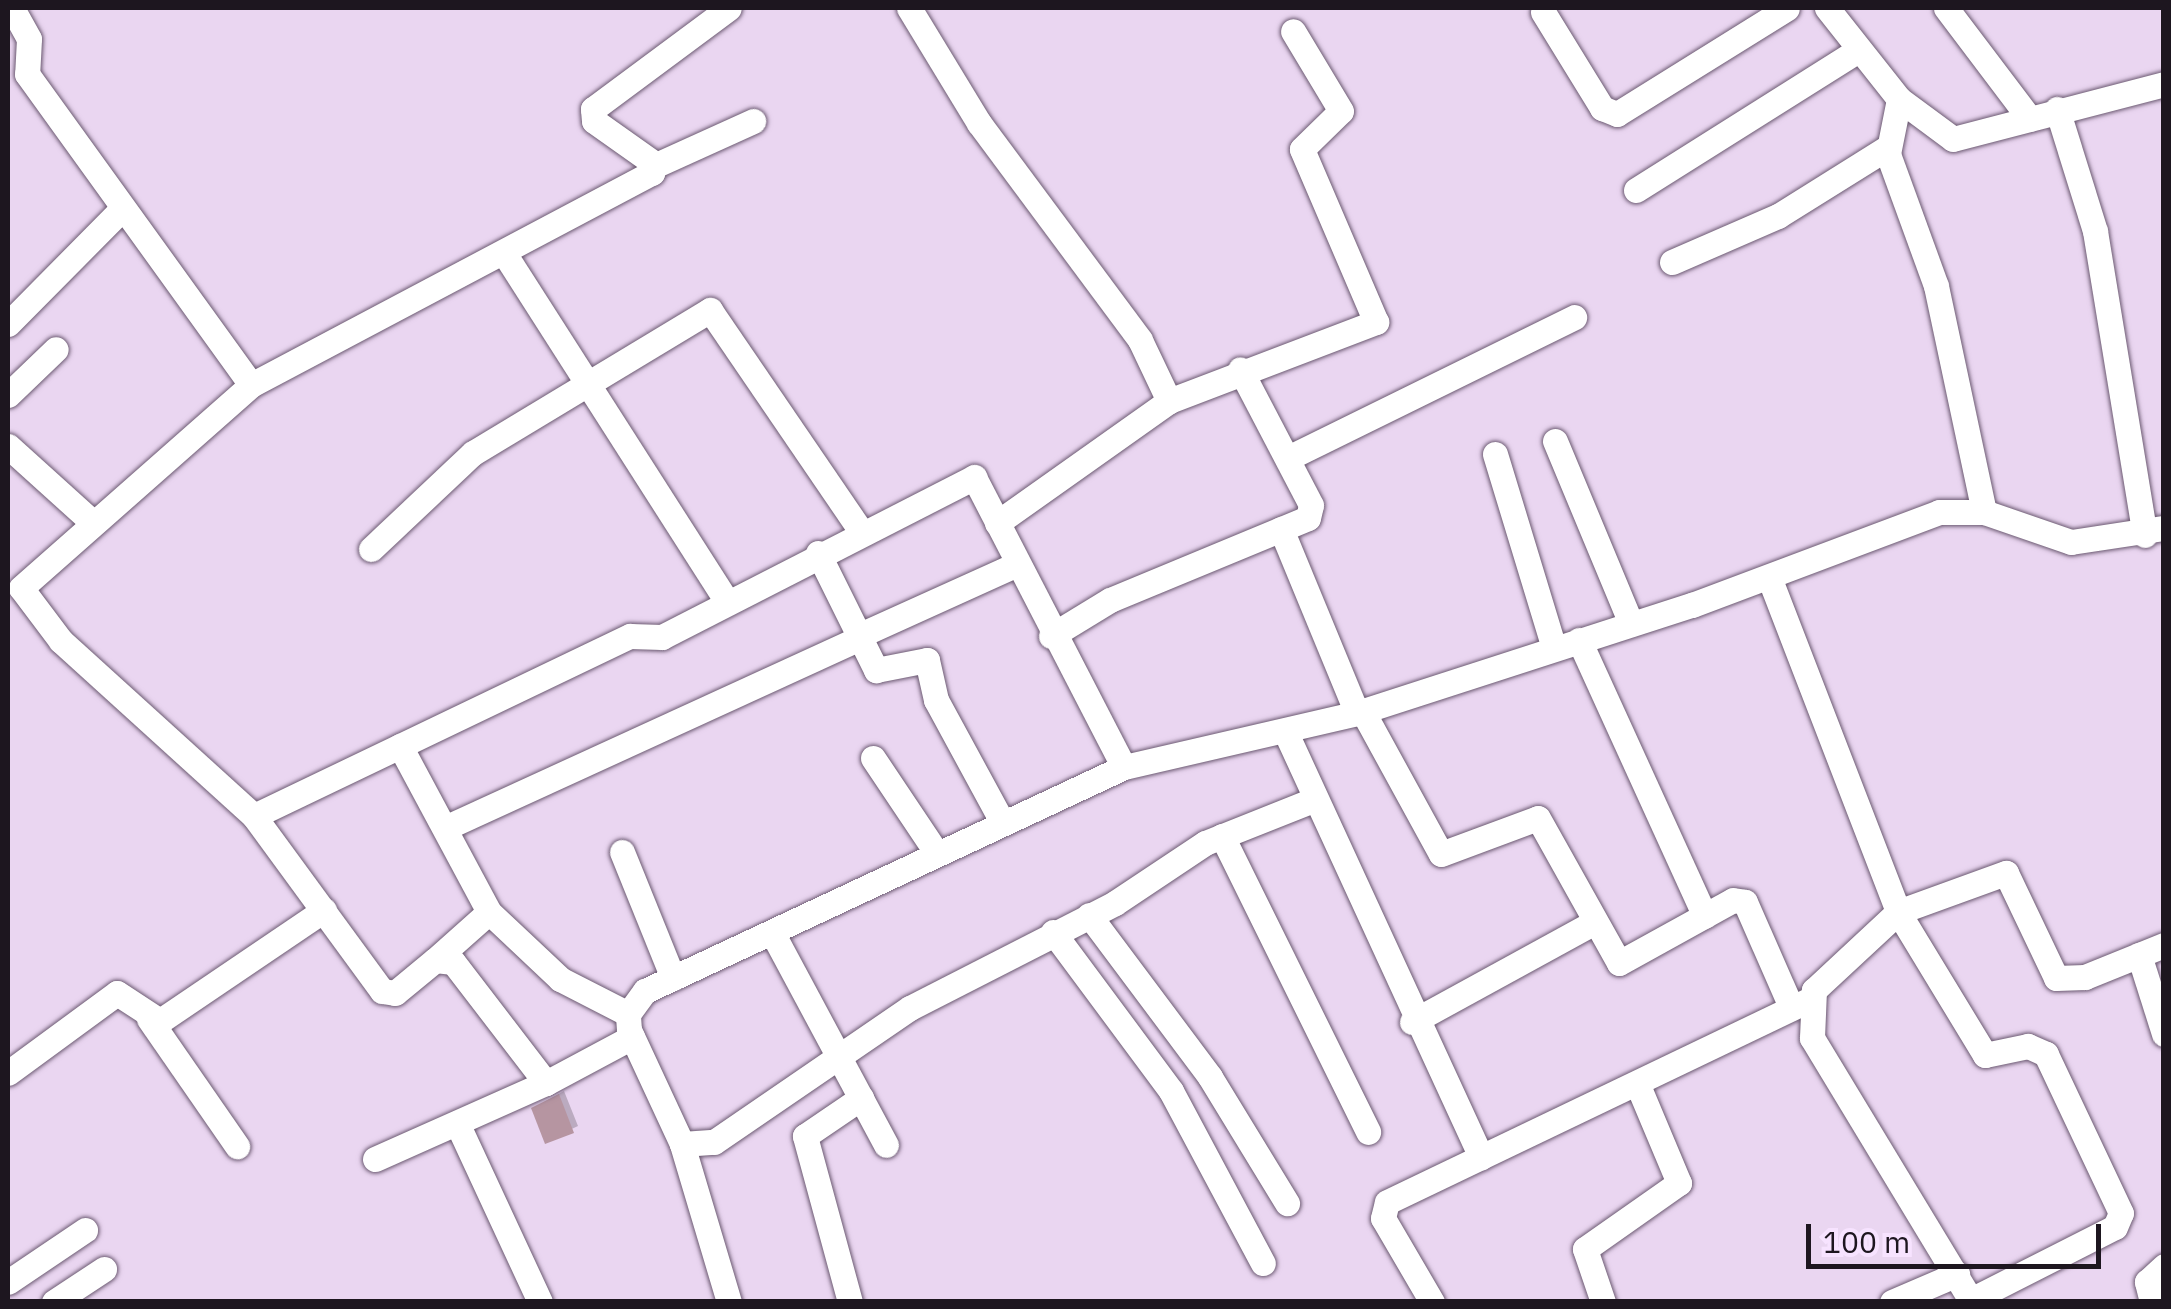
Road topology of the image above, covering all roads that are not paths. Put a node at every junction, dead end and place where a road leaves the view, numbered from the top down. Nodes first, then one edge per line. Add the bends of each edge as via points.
1 (12, 8) edge
2 (729, 8) edge
3 (910, 8) edge
4 (1787, 8) edge
5 (1827, 8) edge
6 (1946, 8) edge
7 (1543, 12) dead end
8 (1293, 31) dead end
9 (1858, 50) junction
10 (2164, 84) edge
11 (1899, 99) junction
12 (2057, 108) junction
13 (2030, 119) junction
14 (753, 121) dead end
15 (1887, 148) junction
16 (654, 166) junction
17 (1636, 190) dead end
18 (122, 208) junction
19 (504, 252) junction
20 (1672, 262) dead end
21 (1574, 317) dead end
22 (8, 324) edge
23 (56, 349) dead end
24 (1240, 369) junction
25 (251, 386) junction
26 (586, 387) junction
27 (8, 396) edge
28 (1169, 401) junction
29 (1556, 441) dead end
30 (8, 446) edge
31 (1496, 454) dead end
32 (1288, 458) junction
33 (1984, 512) junction
34 (92, 522) junction
35 (997, 523) junction
36 (1280, 529) junction
37 (860, 530) junction
38 (2154, 532) edge
39 (372, 549) dead end
40 (818, 553) junction
41 (1014, 565) junction
42 (1769, 577) junction
43 (14, 578) edge
44 (727, 602) junction
45 (1631, 624) junction
46 (1050, 636) junction
47 (859, 637) junction
48 (1566, 644) junction
49 (1360, 712) junction
50 (1286, 733) junction
51 (400, 746) junction
52 (873, 758) dead end
53 (1124, 767) junction
54 (1313, 800) junction
55 (254, 816) junction
56 (1000, 818) junction
57 (446, 828) junction
58 (1222, 836) junction
59 (622, 852) dead end
60 (936, 852) junction
61 (324, 910) junction
62 (489, 912) junction
63 (1898, 912) junction
64 (1089, 915) junction
65 (1705, 916) junction
66 (1591, 924) junction
67 (1053, 932) junction
68 (774, 936) junction
69 (2151, 950) edge
70 (435, 960) junction
71 (672, 978) junction
72 (1799, 1004) junction
73 (149, 1019) junction
74 (1412, 1022) junction
75 (630, 1026) junction
76 (2164, 1034) edge
77 (841, 1060) junction
78 (8, 1073) edge
79 (1637, 1083) junction
80 (546, 1084) junction
81 (861, 1098) junction
82 (458, 1122) junction
83 (1368, 1132) dead end
84 (682, 1144) junction
85 (886, 1145) dead end
86 (237, 1146) dead end
87 (1481, 1158) junction
88 (375, 1159) dead end
89 (1288, 1203) dead end
90 (85, 1230) dead end
91 (1263, 1263) dead end
92 (2164, 1266) edge
93 (104, 1269) dead end
94 (1957, 1274) junction
95 (8, 1282) edge
96 (1971, 1301) edge
97 (54, 1302) edge
98 (540, 1302) edge
99 (728, 1302) edge
100 (850, 1302) edge
101 (1432, 1302) edge
102 (1603, 1302) edge
103 (1892, 1302) edge
104 (2152, 1302) edge

1 - 18 street via 29,39 27,74
2 - 16 street via 593,110 594,121
3 - 28 street via 979,123 1140,340
4 - 7 street via 1617,114 1602,108
5 - 9 street
6 - 13 street
8 - 24 street via 1342,116 1302,149 1378,317
9 - 11 street
9 - 17 street
10 - 12 street
11 - 13 street via 1954,139
11 - 15 street
12 - 13 street
12 - 38 street via 2096,231
14 - 16 street
15 - 20 street via 1778,216
15 - 33 street via 1936,286
16 - 19 street
18 - 22 street
18 - 25 street
19 - 25 street
19 - 26 street
21 - 32 street
23 - 27 street
24 - 28 street
24 - 32 street
25 - 34 street
26 - 37 street via 710,310
26 - 39 street via 473,452
26 - 44 street
28 - 35 street
29 - 45 street
30 - 34 street
31 - 48 street
32 - 36 street via 1312,510
33 - 38 street via 2071,542
33 - 42 street via 1939,512
34 - 43 street
35 - 37 street via 974,477
35 - 41 street
36 - 46 street via 1110,600
36 - 49 street
37 - 40 street
40 - 44 street
40 - 47 street
41 - 46 street
41 - 47 street
42 - 45 street
42 - 63 street
43 - 55 street via 61,641
44 - 51 street via 656,639 630,636
45 - 48 street
46 - 53 street
47 - 56 street via 877,672 927,660 936,700
47 - 57 street
48 - 49 street
48 - 65 street
49 - 50 street
49 - 66 street via 1440,854 1538,818
50 - 53 street
50 - 54 street
51 - 55 street
51 - 57 street
52 - 60 street
53 - 56 street
54 - 58 street
54 - 74 street
55 - 61 street
56 - 60 street
57 - 62 street
58 - 64 street
58 - 83 street
59 - 71 street
60 - 68 street
61 - 70 street via 386,994
61 - 73 street via 160,1021
62 - 70 street
62 - 75 street via 560,979
63 - 69 street via 2006,873 2056,978
63 - 72 street
63 - 96 street via 1978,1048 2046,1054 2121,1213 2115,1227
64 - 67 street
64 - 89 street via 1210,1077
65 - 66 street via 1626,963 1609,956
65 - 72 street via 1733,900 1749,906
66 - 74 street
67 - 77 street via 910,1008
67 - 91 street via 1171,1091
68 - 71 street
68 - 77 street
69 - 76 street
70 - 80 street via 457,966
71 - 75 street via 645,992
72 - 79 street
72 - 94 street via 1818,1052
73 - 78 street via 118,993
73 - 86 street
74 - 87 street
75 - 80 street
75 - 84 street
77 - 81 street
77 - 84 street via 714,1142
79 - 87 street
79 - 102 street via 1680,1182 1585,1249
80 - 82 street
81 - 85 street
81 - 100 street via 805,1136
82 - 88 street
82 - 98 street
84 - 99 street
87 - 101 street via 1383,1206
90 - 95 street
92 - 104 street via 2147,1282
93 - 97 street
94 - 96 street
94 - 103 street

